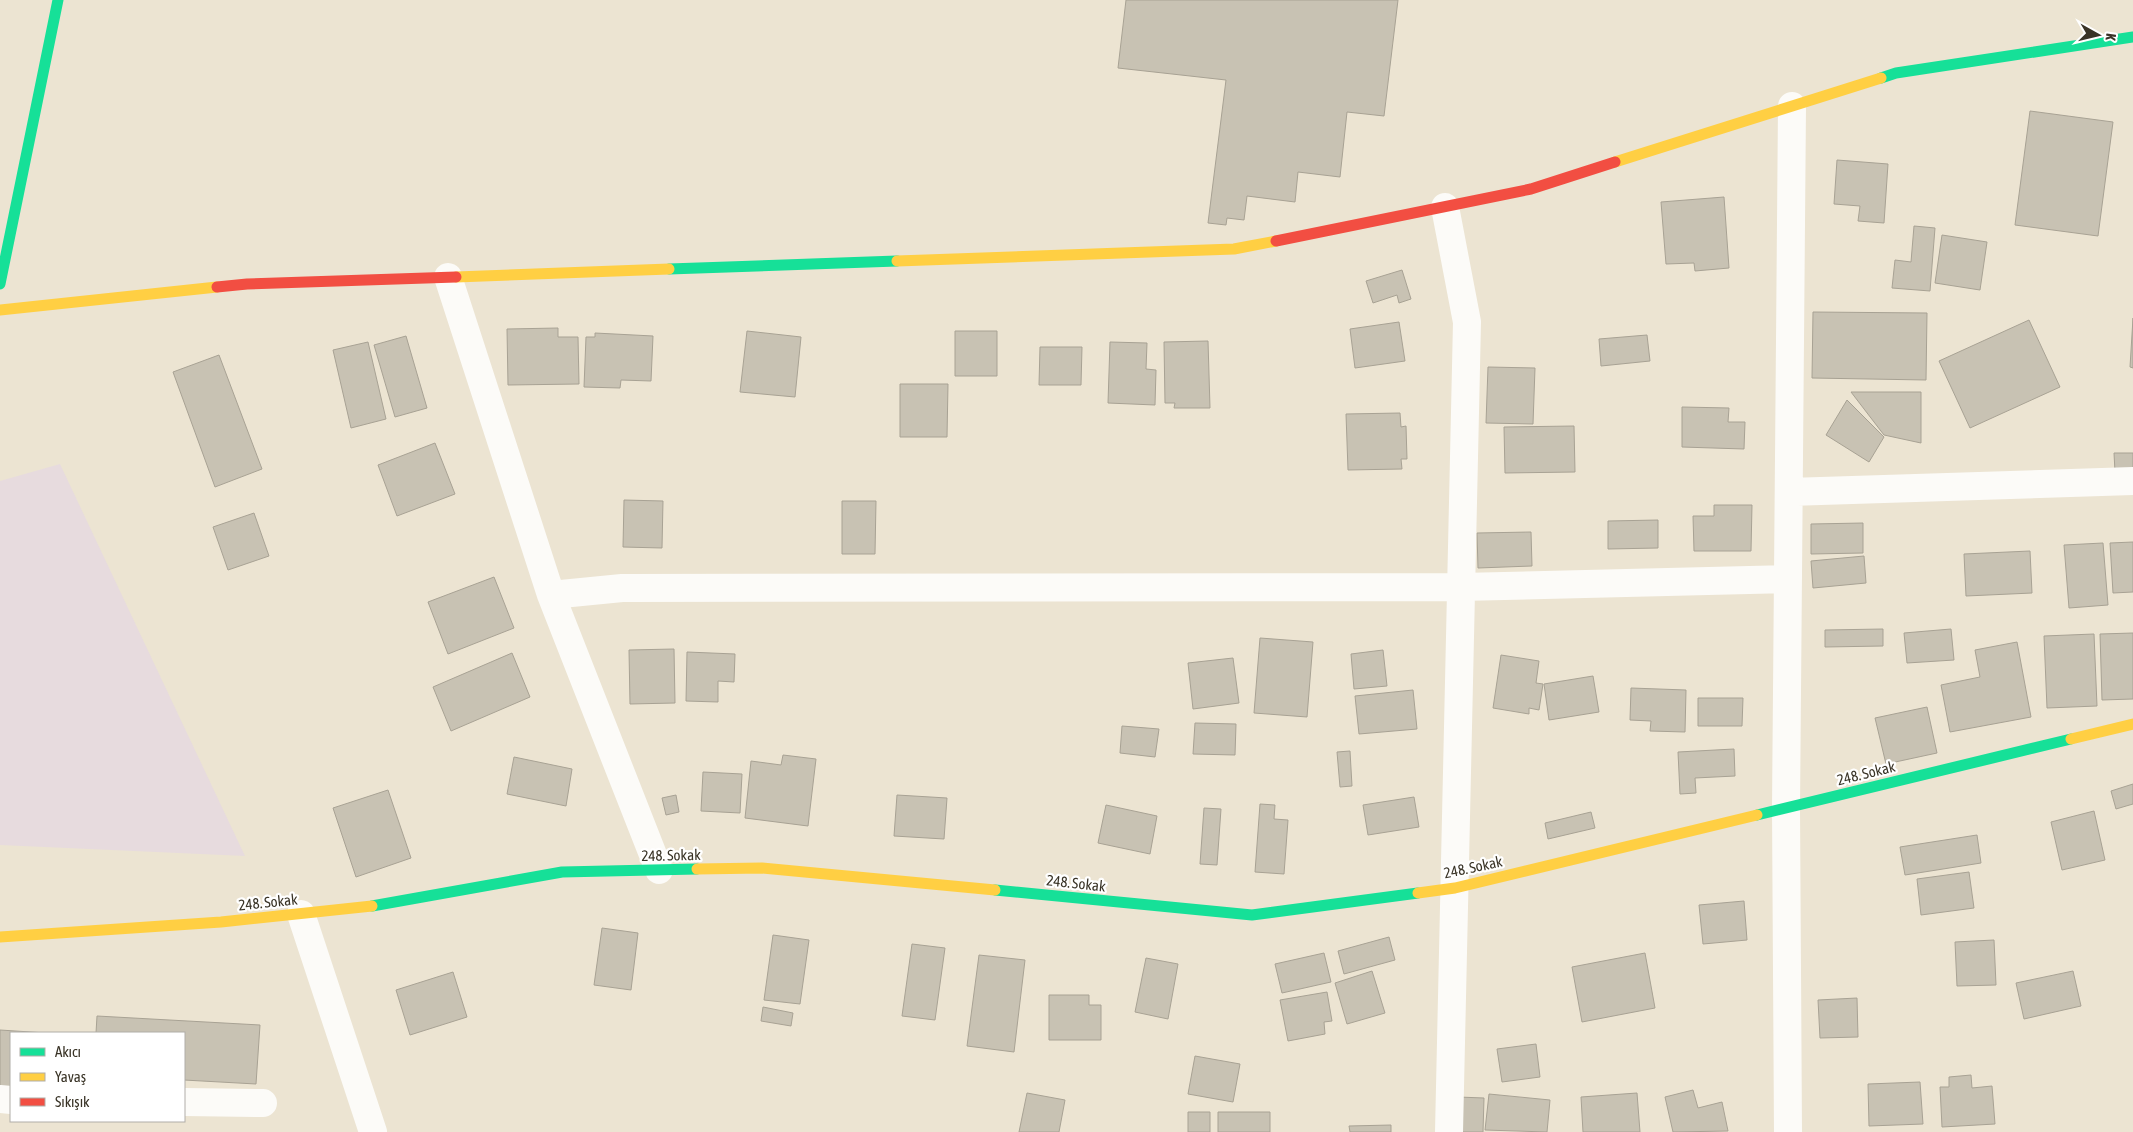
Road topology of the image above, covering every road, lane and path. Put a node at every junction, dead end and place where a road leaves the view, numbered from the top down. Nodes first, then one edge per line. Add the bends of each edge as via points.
1 (58, 0) edge
2 (2133, 38) edge
3 (1792, 106) junction
4 (1445, 207) junction
5 (448, 277) junction
6 (0, 284) edge
7 (0, 310) edge
8 (2133, 482) edge
9 (1789, 492) junction
10 (1788, 579) junction
11 (1462, 587) junction
12 (551, 595) junction
13 (2133, 724) edge
14 (1786, 808) junction
15 (658, 870) junction
16 (1455, 888) junction
17 (300, 914) junction
18 (0, 937) edge
19 (185, 1102) edge
20 (263, 1103) dead end
21 (374, 1132) edge
22 (1448, 1132) edge
23 (1788, 1132) edge

1 - 6 street
2 - 3 street via 1896,73
3 - 4 street via 1532,189
3 - 9 street
4 - 5 street via 1234,249
4 - 11 street via 1468,322
5 - 7 street via 247,284
5 - 12 street
8 - 9 street
9 - 10 street
10 - 11 street
10 - 14 street
11 - 12 street via 632,588
11 - 16 street
12 - 15 street
13 - 14 street, 248. Sokak
14 - 16 street, 248. Sokak
14 - 23 street
15 - 16 street, 248. Sokak via 762,868 1252,916
15 - 17 street, 248. Sokak via 562,872 382,905
16 - 22 street
17 - 18 street, 248. Sokak
17 - 21 street
19 - 20 street

